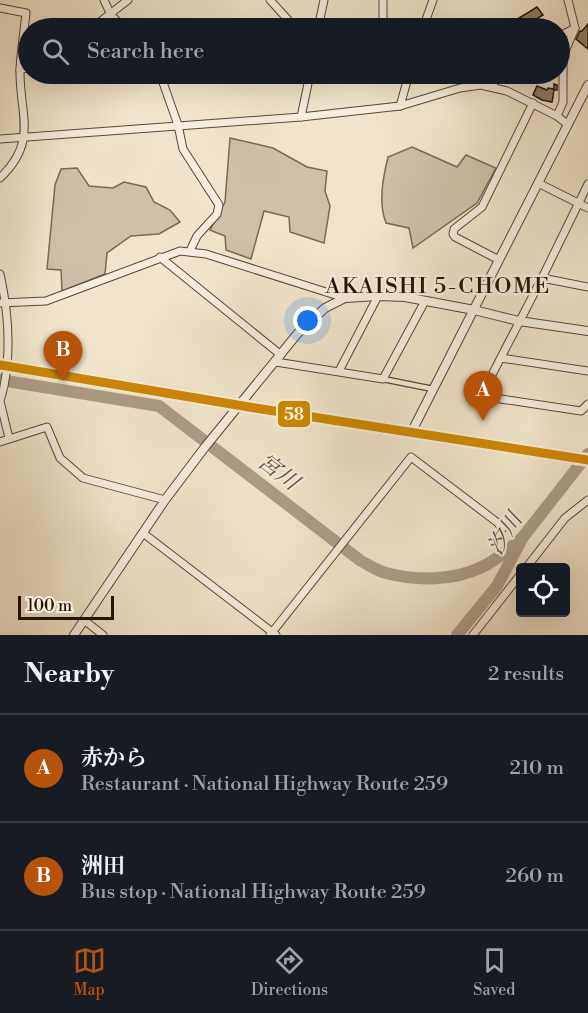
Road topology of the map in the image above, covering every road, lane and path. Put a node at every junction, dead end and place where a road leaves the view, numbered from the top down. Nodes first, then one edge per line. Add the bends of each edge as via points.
1 (105, 0) edge
2 (128, 0) edge
3 (270, 0) edge
4 (324, 0) edge
5 (383, 0) edge
6 (433, 0) edge
7 (568, 0) edge
8 (0, 8) edge
9 (111, 15) junction
10 (25, 18) edge
11 (107, 18) edge
12 (114, 18) edge
13 (286, 18) edge
14 (321, 18) edge
15 (383, 18) edge
16 (427, 18) edge
17 (575, 28) junction
18 (570, 31) edge
19 (570, 40) edge
20 (21, 84) edge
21 (165, 84) edge
22 (308, 84) edge
23 (406, 84) edge
24 (563, 84) edge
25 (588, 85) edge
26 (493, 86) joint
27 (533, 104) junction
28 (400, 105) junction
29 (557, 116) junction
30 (301, 117) junction
31 (567, 124) junction
32 (178, 125) junction
33 (25, 136) junction
34 (0, 139) edge
35 (0, 178) edge
36 (538, 183) junction
37 (588, 183) edge
38 (578, 202) junction
39 (588, 208) edge
40 (190, 251) junction
41 (160, 257) junction
42 (499, 260) junction
43 (0, 274) edge
44 (542, 278) junction
45 (587, 284) edge
46 (378, 296) junction
47 (345, 298) junction
48 (424, 301) junction
49 (3, 303) edge
50 (474, 310) junction
51 (519, 321) junction
52 (588, 331) edge
53 (279, 358) junction
54 (501, 358) junction
55 (4, 369) edge
56 (339, 371) junction
57 (588, 371) edge
58 (383, 379) junction
59 (433, 389) junction
60 (588, 404) edge
61 (240, 406) junction
62 (411, 433) junction
63 (9, 438) junction
64 (0, 442) edge
65 (588, 460) edge
66 (165, 500) junction
67 (588, 500) edge
68 (502, 529) dead end
69 (143, 533) junction
70 (529, 563) edge
71 (516, 579) edge
72 (84, 620) junction
73 (272, 634) edge
74 (74, 635) edge
75 (103, 635) edge
76 (473, 635) edge

1 - 9 street
2 - 9 street
3 - 13 street
4 - 14 street
5 - 15 street
6 - 16 street
7 - 17 street
8 - 10 street via 26,13
9 - 11 street
9 - 12 street
17 - 18 street
17 - 19 street
20 - 33 street
21 - 32 street
22 - 30 street
23 - 28 street
24 - 29 street via 563,102
25 - 31 street
26 - 27 street
26 - 28 street via 460,88
27 - 29 street
27 - 42 street via 482,207 454,229 455,237
28 - 30 street
29 - 31 street
30 - 32 street
31 - 36 street
32 - 33 street
32 - 40 street via 183,149 219,206
33 - 34 street
33 - 35 street via 13,166
36 - 38 street
36 - 42 street
37 - 38 street
38 - 39 street
38 - 44 street
40 - 41 street
40 - 47 street
41 - 49 street via 46,301
41 - 53 street
42 - 50 street
43 - 49 street
44 - 45 street
44 - 51 street
46 - 47 street
46 - 48 street
46 - 56 street
47 - 53 street via 310,321
48 - 50 street
48 - 58 street
49 - 55 street
50 - 51 street
50 - 59 street
51 - 52 street
51 - 54 street
53 - 56 street
53 - 61 street
54 - 57 street
54 - 60 street via 481,396 581,411
55 - 61 highway
55 - 63 street via 0,401
56 - 58 street
58 - 59 street
59 - 62 street
61 - 62 highway
61 - 66 street
62 - 65 highway
63 - 64 street
63 - 66 street via 46,427 60,458 83,478
66 - 69 street
67 - 70 street via 565,518
68 - 73 street via 411,457
69 - 72 street
69 - 73 street
71 - 76 street
72 - 74 street
72 - 75 street

